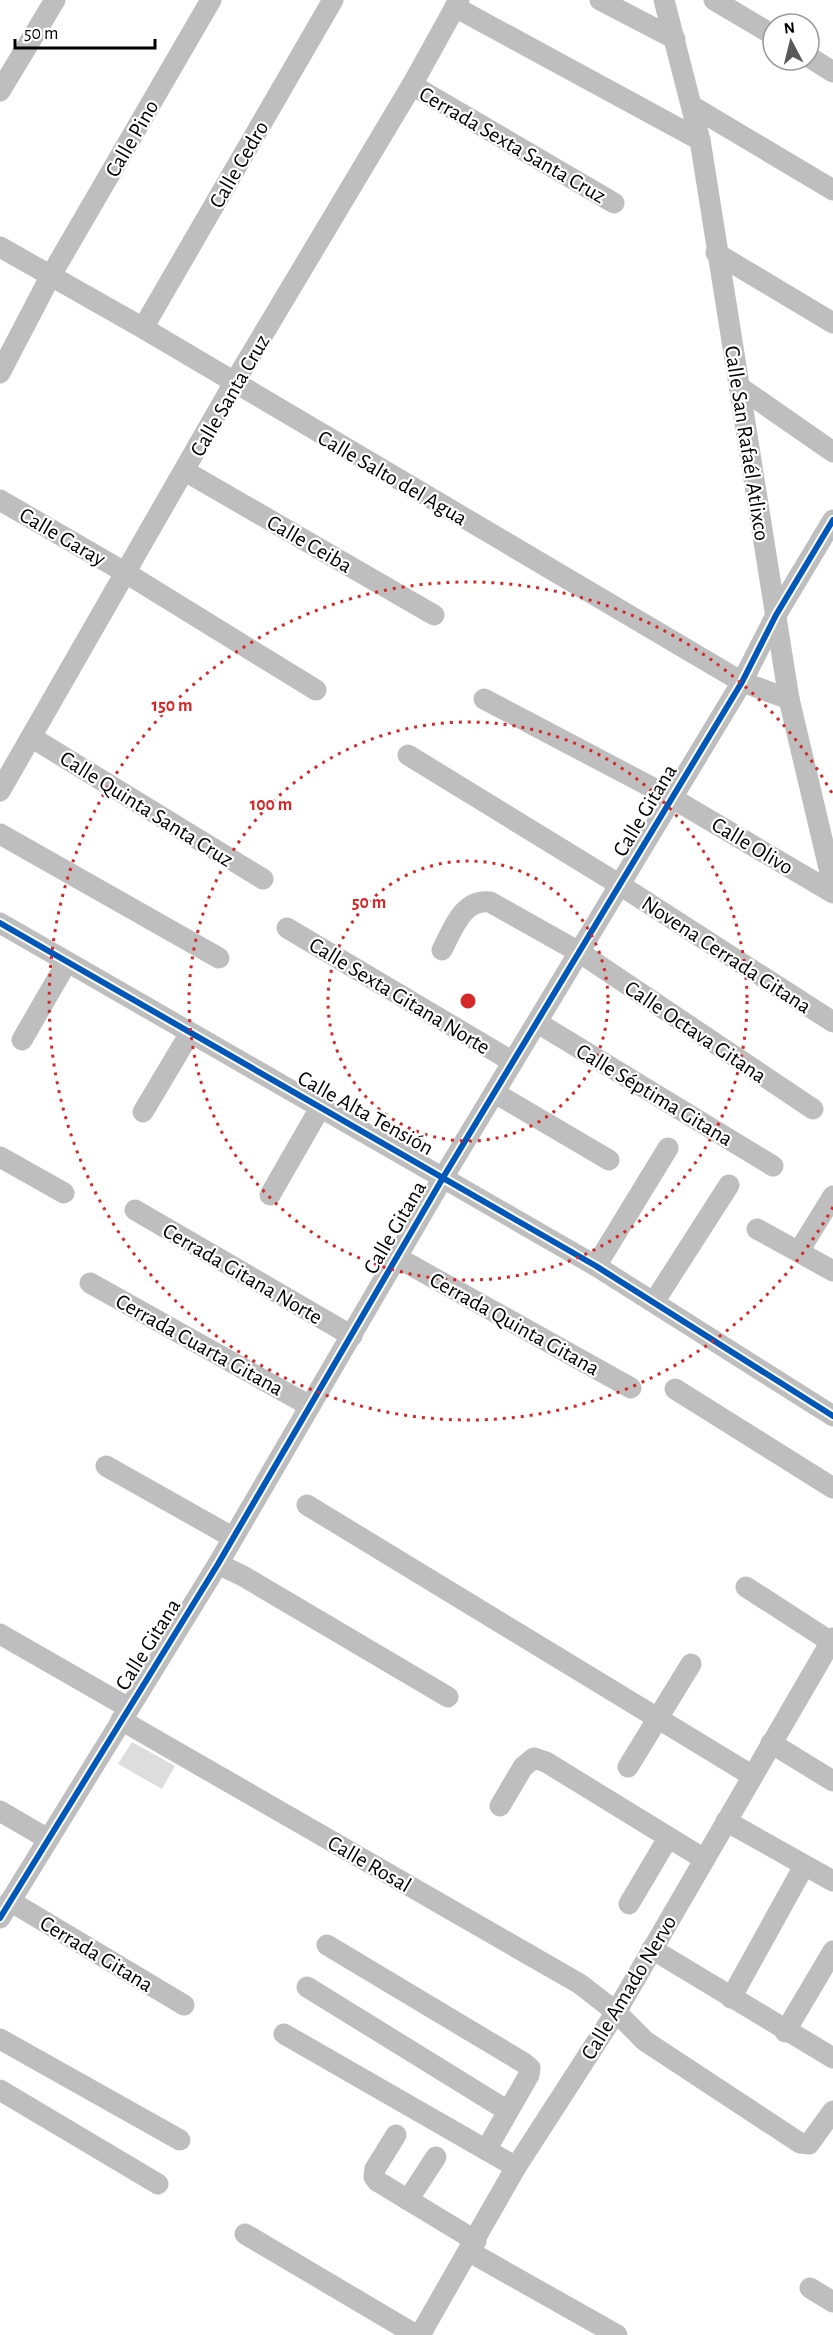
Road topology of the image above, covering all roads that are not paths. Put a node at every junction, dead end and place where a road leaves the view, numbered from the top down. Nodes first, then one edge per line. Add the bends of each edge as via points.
1 (55, 0) edge
2 (211, 0) edge
3 (333, 0) edge
4 (600, 0) edge
5 (664, 0) edge
6 (714, 0) edge
7 (457, 4) edge
8 (761, 28) edge
9 (675, 39) junction
10 (412, 85) junction
11 (0, 91) edge
12 (692, 106) junction
13 (700, 140) junction
14 (833, 190) edge
15 (614, 203) dead end
16 (0, 247) edge
17 (716, 253) junction
18 (50, 277) junction
19 (833, 323) edge
20 (143, 328) junction
21 (0, 373) edge
22 (234, 383) junction
23 (741, 388) junction
24 (833, 452) edge
25 (185, 471) junction
26 (0, 500) edge
27 (833, 520) edge
28 (126, 573) junction
29 (434, 615) dead end
30 (776, 615) junction
31 (742, 682) junction
32 (316, 690) dead end
33 (484, 699) dead end
34 (789, 699) junction
35 (31, 737) junction
36 (408, 755) dead end
37 (0, 791) edge
38 (672, 798) junction
39 (0, 834) edge
40 (263, 879) dead end
41 (620, 885) junction
42 (833, 885) edge
43 (833, 893) edge
44 (0, 923) edge
45 (287, 928) dead end
46 (442, 950) dead end
47 (579, 952) junction
48 (219, 958) dead end
49 (67, 962) junction
50 (833, 1022) edge
51 (538, 1023) junction
52 (190, 1033) junction
53 (22, 1040) dead end
54 (513, 1062) junction
55 (495, 1093) junction
56 (320, 1108) junction
57 (813, 1109) dead end
58 (143, 1112) dead end
59 (668, 1148) dead end
60 (0, 1157) edge
61 (609, 1160) dead end
62 (773, 1166) dead end
63 (444, 1176) junction
64 (729, 1185) dead end
65 (63, 1193) dead end
66 (270, 1196) dead end
67 (833, 1196) edge
68 (135, 1210) dead end
69 (757, 1228) dead end
70 (799, 1251) junction
71 (398, 1258) junction
72 (596, 1266) junction
73 (833, 1271) edge
74 (90, 1283) dead end
75 (654, 1302) junction
76 (352, 1336) junction
77 (631, 1388) dead end
78 (675, 1389) dead end
79 (310, 1406) junction
80 (833, 1416) edge
81 (105, 1466) dead end
82 (833, 1488) edge
83 (307, 1505) dead end
84 (232, 1537) junction
85 (218, 1564) junction
86 (746, 1587) dead end
87 (0, 1634) edge
88 (832, 1640) edge
89 (692, 1664) dead end
90 (448, 1697) dead end
91 (125, 1714) junction
92 (658, 1717) junction
93 (771, 1743) junction
94 (628, 1767) dead end
95 (751, 1775) junction
96 (833, 1781) edge
97 (500, 1806) dead end
98 (0, 1811) edge
99 (726, 1821) junction
100 (668, 1838) junction
101 (48, 1839) junction
102 (704, 1859) junction
103 (804, 1866) junction
104 (833, 1881) edge
105 (629, 1904) dead end
106 (5, 1909) edge
107 (327, 1945) dead end
108 (652, 1949) junction
109 (833, 1951) edge
110 (307, 1987) dead end
111 (731, 1998) junction
112 (184, 2005) dead end
113 (616, 2012) junction
114 (785, 2032) junction
115 (284, 2034) dead end
116 (0, 2039) edge
117 (833, 2058) edge
118 (0, 2091) edge
119 (508, 2111) junction
120 (833, 2111) edge
121 (396, 2135) dead end
122 (180, 2140) dead end
123 (486, 2150) junction
124 (436, 2157) dead end
125 (516, 2167) junction
126 (158, 2184) dead end
127 (408, 2200) junction
128 (245, 2234) dead end
129 (473, 2246) junction
130 (810, 2288) dead end
131 (833, 2302) edge
132 (418, 2335) edge
133 (617, 2335) edge

1 - 11 street
2 - 18 street, Calle Pino
3 - 20 street, Calle Cedro
4 - 9 street
5 - 9 street, Calle San Rafaél Atlixco
6 - 8 street
7 - 10 street, Calle Santa Cruz
7 - 13 street
9 - 12 street, Calle San Rafaél Atlixco
10 - 15 street, Cerrada Sexta Santa Cruz
10 - 22 street, Calle Santa Cruz
12 - 13 street, Calle San Rafaél Atlixco
12 - 14 street
13 - 17 street, Calle San Rafaél Atlixco
16 - 18 street, Calle Salto del Agua
17 - 19 street
17 - 23 street, Calle San Rafaél Atlixco
18 - 20 street, Calle Salto del Agua
18 - 21 street, Calle Pino
20 - 22 street, Calle Salto del Agua
22 - 25 street, Calle Santa Cruz
22 - 31 street, Calle Salto del Agua
23 - 24 street
23 - 30 street, Calle San Rafaél Atlixco
25 - 28 street, Calle Santa Cruz
25 - 29 street, Calle Ceiba
26 - 28 street, Calle Garay
27 - 30 street, Calle Gitana
28 - 32 street, Calle Garay
28 - 35 street, Calle Santa Cruz
30 - 31 street, Calle Gitana
30 - 34 street, Calle San Rafaél Atlixco
31 - 34 street, Calle Salto del Agua
31 - 38 street, Calle Gitana
33 - 38 street, Calle Olivo
34 - 42 street, Calle San Rafaél Atlixco
35 - 37 street, Calle Santa Cruz
35 - 40 street, Calle Quinta Santa Cruz
36 - 41 street, Novena Cerrada Gitana
38 - 41 street, Calle Gitana
38 - 43 street, Calle Olivo
39 - 48 street
41 - 47 street, Calle Gitana
41 - 50 street, Novena Cerrada Gitana
44 - 49 street, Calle Alta Tensión
45 - 54 street, Calle Sexta Gitana Norte
46 - 47 street, Calle Octava Gitana via 467,906 478,900 490,902
47 - 51 street, Calle Gitana
47 - 57 street, Calle Octava Gitana
49 - 52 street, Calle Alta Tensión
49 - 53 street
51 - 54 street, Calle Gitana
51 - 62 street, Calle Séptima Gitana
52 - 56 street, Calle Alta Tensión
52 - 58 street
54 - 55 street, Calle Gitana
55 - 61 street
55 - 63 street, Calle Gitana
56 - 63 street, Calle Alta Tensión
56 - 66 street
59 - 72 street
60 - 65 street
63 - 71 street, Calle Gitana
63 - 72 street, Calle Alta Tensión
64 - 75 street
67 - 70 street
68 - 76 street, Cerrada Gitana Norte
69 - 70 street
70 - 73 street
71 - 76 street, Calle Gitana
71 - 77 street, Cerrada Quinta Gitana
72 - 75 street, Calle Alta Tensión
74 - 79 street, Cerrada Cuarta Gitana
75 - 80 street, Calle Alta Tensión
76 - 79 street, Calle Gitana
78 - 82 street
79 - 84 street, Calle Gitana
81 - 84 street
83 - 92 street
84 - 85 street, Calle Gitana
85 - 90 street
85 - 91 street, Calle Gitana
86 - 88 street
87 - 91 street, Calle Rosal
88 - 93 street, Calle Amado Nervo
89 - 92 street
91 - 101 street, Calle Gitana
91 - 113 street, Calle Rosal via 580,1984
92 - 94 street
92 - 95 street
93 - 95 street, Calle Amado Nervo
93 - 96 street
95 - 99 street, Calle Amado Nervo
97 - 100 street via 523,1767 534,1758
98 - 101 street
99 - 102 street, Calle Amado Nervo
99 - 103 street
100 - 102 street
100 - 105 street
101 - 106 street, Calle Gitana
102 - 108 street, Calle Amado Nervo
103 - 104 street
103 - 111 street
106 - 112 street, Cerrada Gitana
107 - 119 street via 530,2068
108 - 111 street
108 - 113 street, Calle Amado Nervo
109 - 114 street
110 - 119 street
111 - 114 street
113 - 120 street, Calle Rosal via 645,2041 800,2143 810,2144
113 - 125 street, Calle Amado Nervo
114 - 117 street
115 - 123 street
116 - 122 street
118 - 126 street
119 - 123 street
121 - 127 street via 374,2177
123 - 125 street
124 - 127 street
125 - 129 street, Calle Amado Nervo
127 - 129 street
128 - 132 street
129 - 132 street, Calle Amado Nervo
129 - 133 street
130 - 131 street

